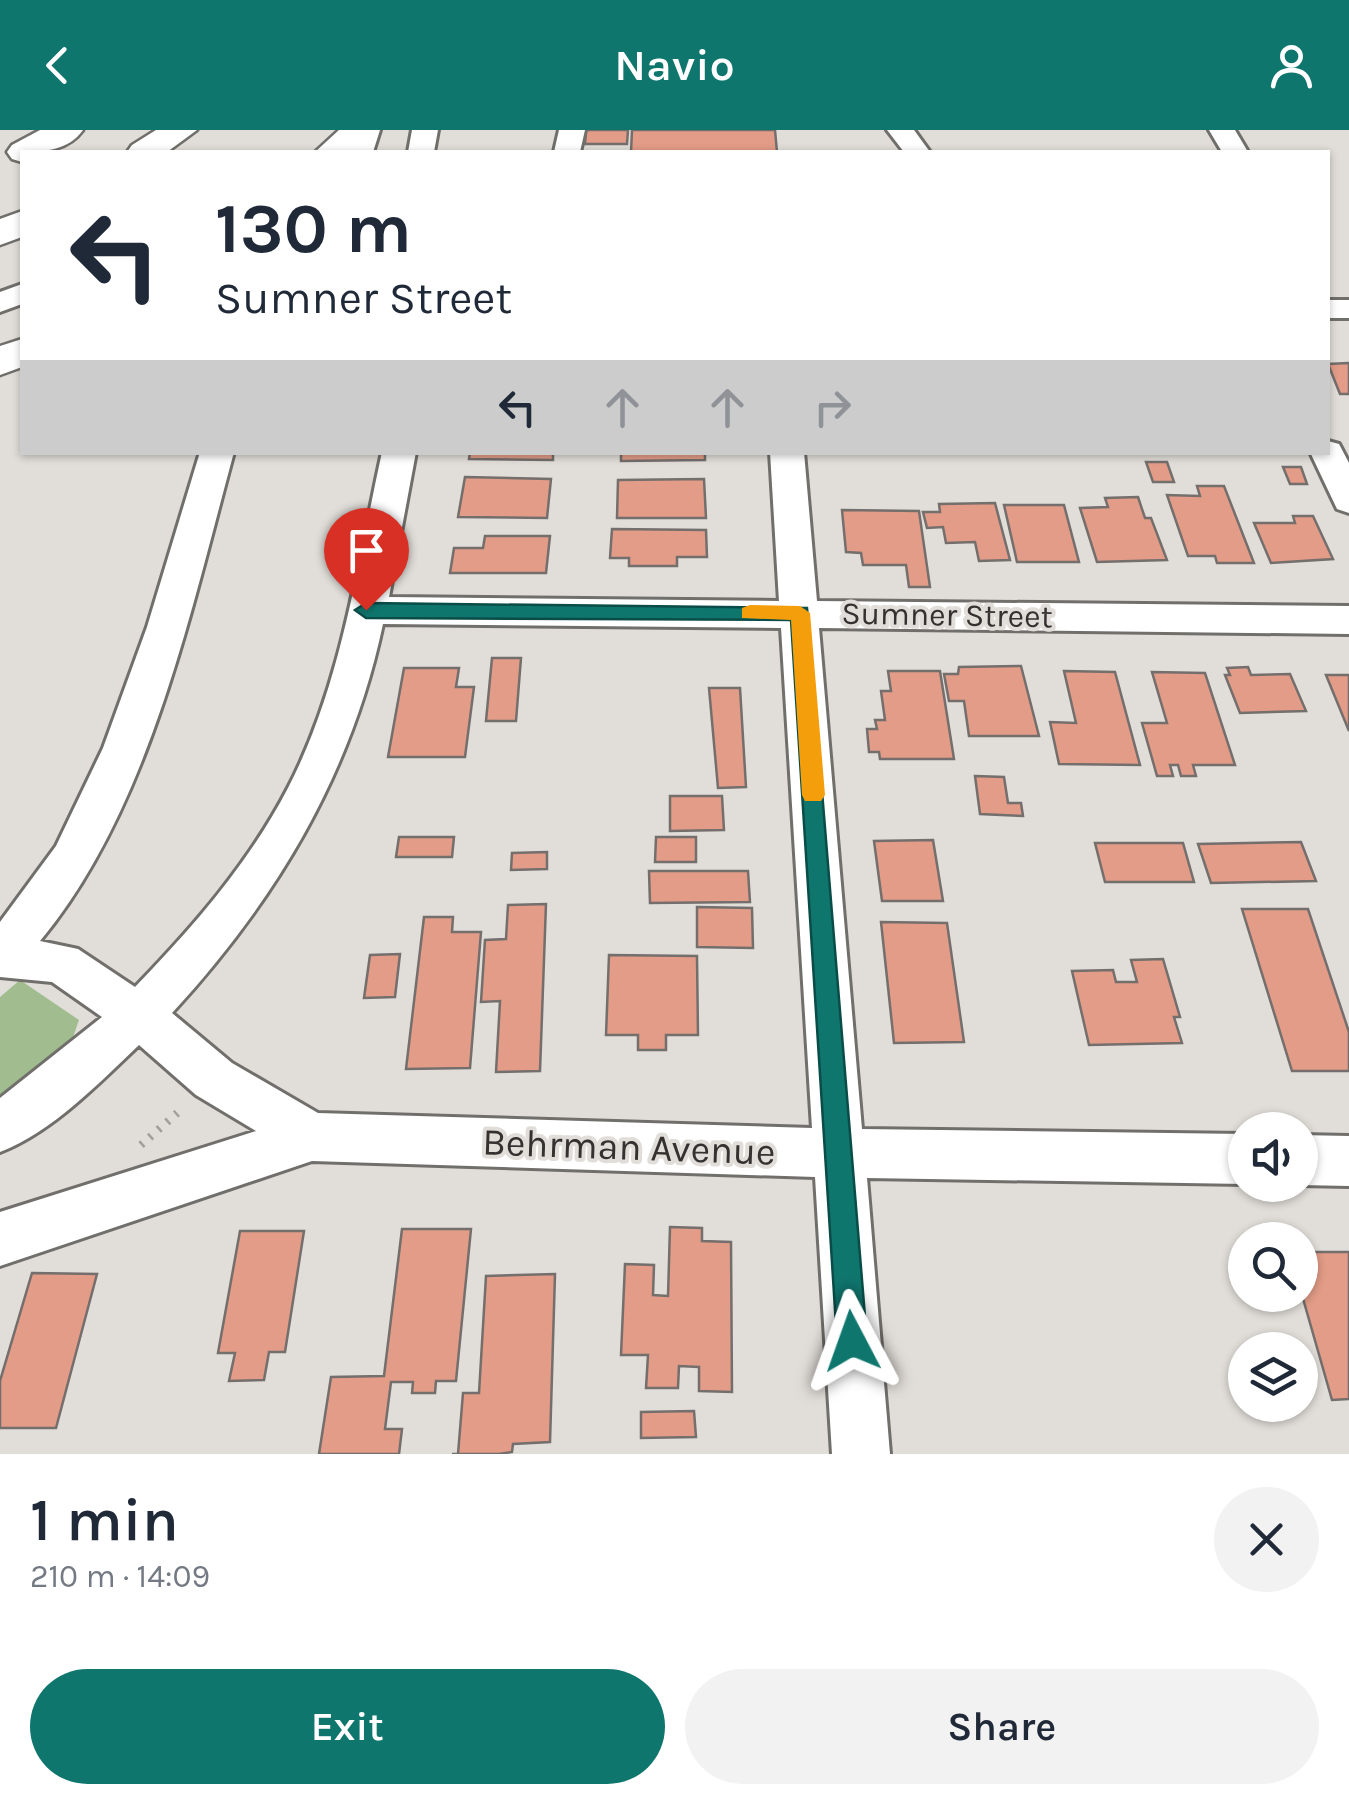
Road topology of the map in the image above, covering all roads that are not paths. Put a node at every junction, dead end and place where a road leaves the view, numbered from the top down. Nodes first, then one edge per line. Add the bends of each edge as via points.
1 (66, 130) edge
2 (180, 130) edge
3 (364, 130) edge
4 (900, 130) edge
5 (29, 150) edge
6 (147, 150) edge
7 (335, 150) edge
8 (915, 150) edge
9 (216, 455) edge
10 (397, 455) edge
11 (787, 455) edge
12 (1328, 455) edge
13 (1349, 501) edge
14 (366, 610) junction
15 (800, 613) junction
16 (1349, 620) edge
17 (0, 955) edge
18 (140, 1016) junction
19 (0, 1128) edge
20 (312, 1137) junction
21 (838, 1153) junction
22 (1228, 1159) edge
23 (1318, 1160) edge
24 (1349, 1160) edge
25 (0, 1239) edge
26 (861, 1454) edge

1 - 5 highway
2 - 6 highway
3 - 7 highway
4 - 8 street
9 - 17 street via 139,704 99,806 41,906
10 - 14 street
11 - 15 street
12 - 13 street
14 - 15 street, Sumner Street
14 - 18 street via 333,733 288,829 221,923
15 - 16 street, Sumner Street
15 - 21 street
17 - 18 street, Behrman Avenue via 60,963
18 - 19 street
18 - 20 street, Behrman Avenue via 214,1079
20 - 21 street, Behrman Avenue
20 - 25 street, Behrman Avenue
21 - 22 street, Behrman Avenue
21 - 26 street
23 - 24 street

